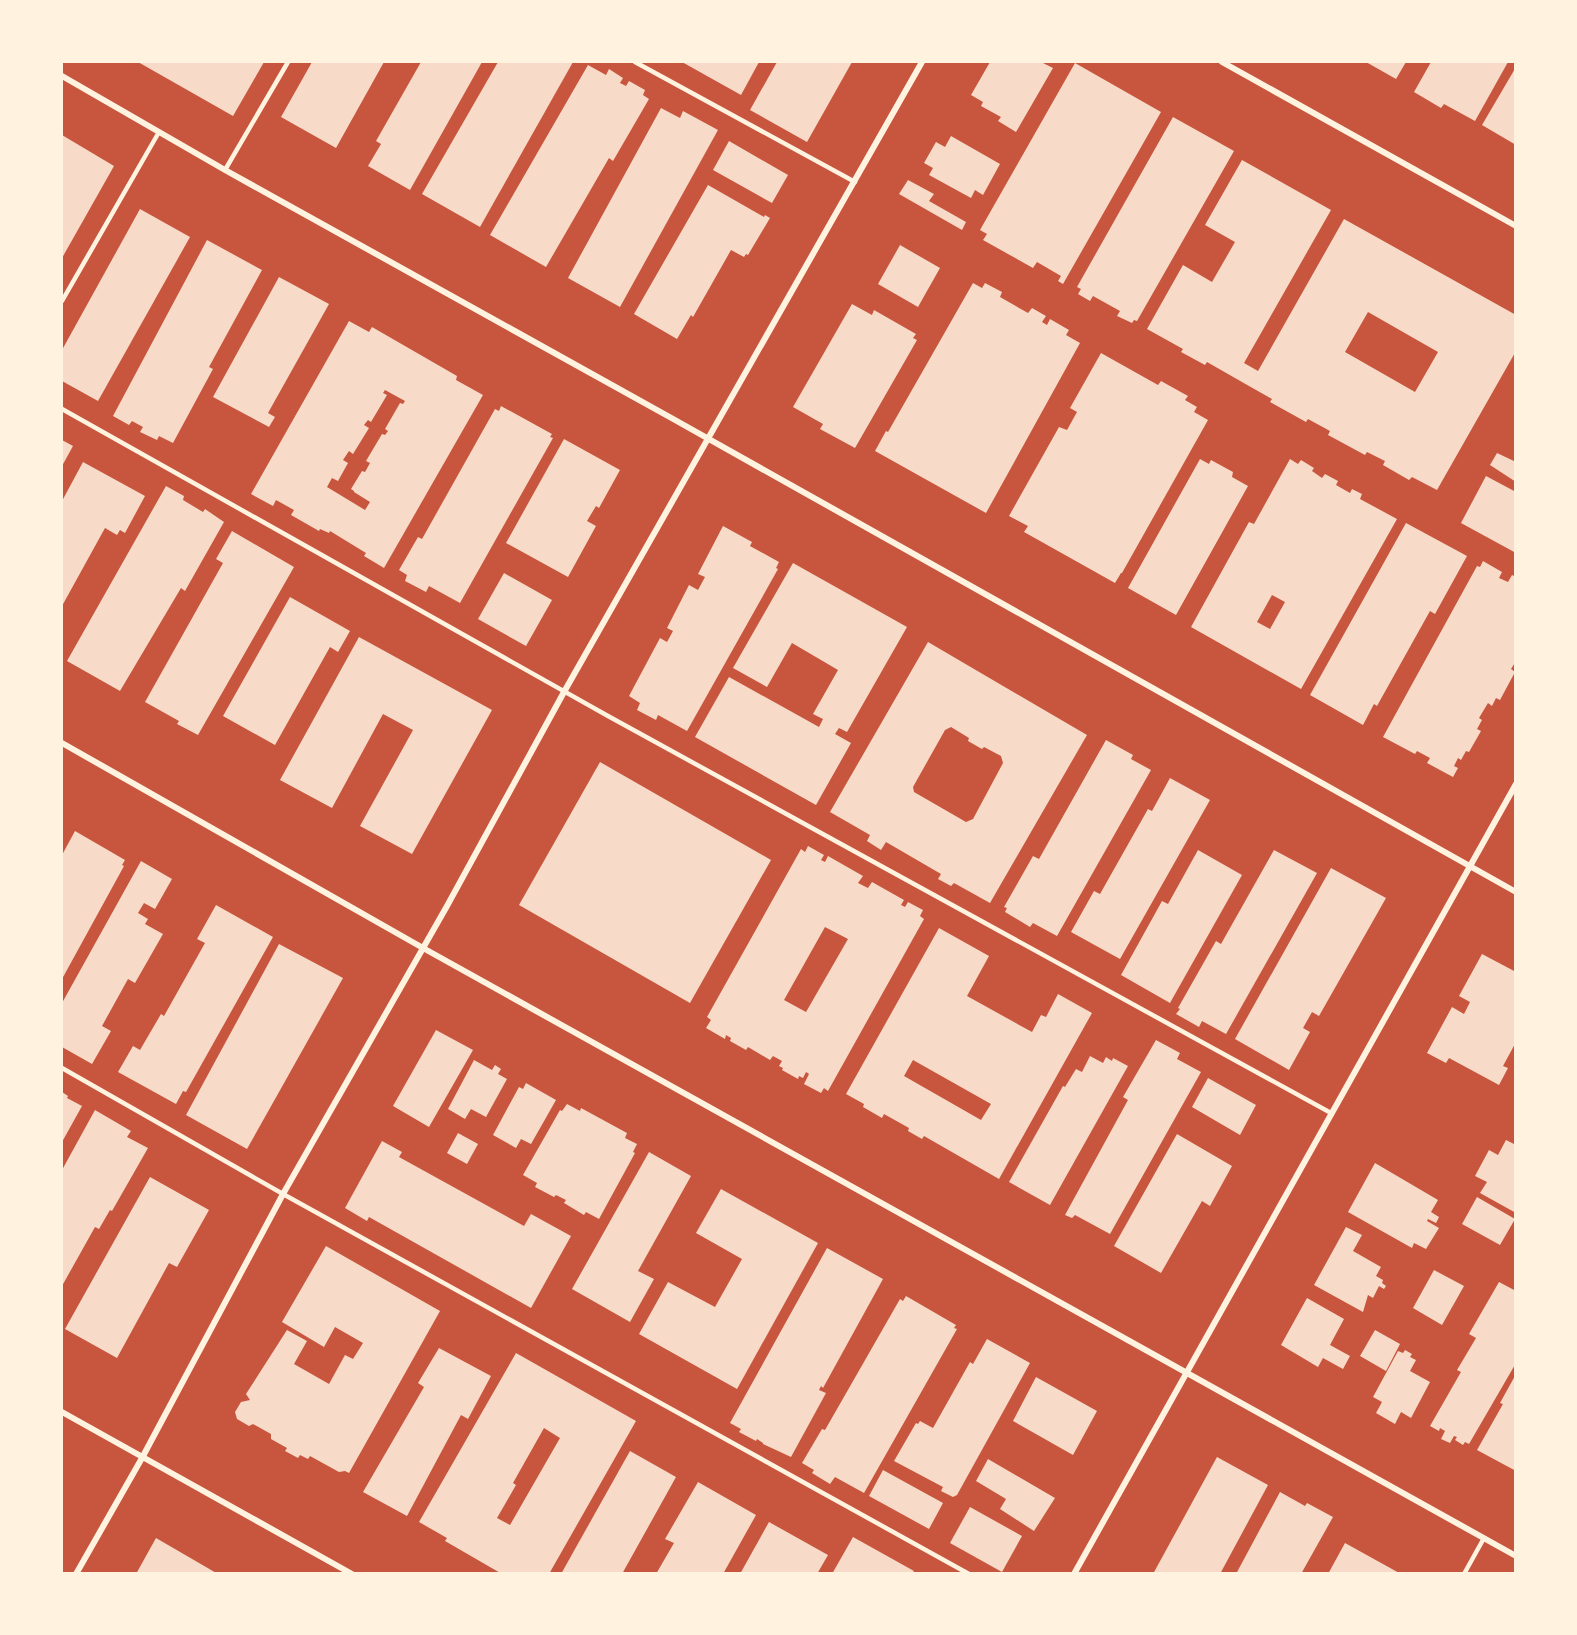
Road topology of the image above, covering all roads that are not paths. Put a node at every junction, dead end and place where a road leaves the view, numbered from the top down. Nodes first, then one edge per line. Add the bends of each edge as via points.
1 (288, 62) edge
2 (635, 62) edge
3 (922, 62) edge
4 (1222, 62) edge
5 (62, 76) edge
6 (159, 132) junction
7 (225, 170) junction
8 (855, 182) junction
9 (1515, 226) edge
10 (62, 301) edge
11 (62, 409) edge
12 (708, 438) junction
13 (564, 692) junction
14 (62, 743) edge
15 (1515, 784) edge
16 (1469, 866) junction
17 (1515, 892) edge
18 (423, 948) junction
19 (62, 1068) edge
20 (1331, 1113) junction
21 (282, 1194) junction
22 (1186, 1371) junction
23 (62, 1412) edge
24 (142, 1458) junction
25 (1484, 1538) junction
26 (1515, 1556) edge
27 (76, 1574) edge
28 (352, 1574) edge
29 (969, 1574) edge
30 (1074, 1574) edge
31 (1464, 1574) edge

1 - 7 lane
2 - 8 lane
3 - 8 street
4 - 9 street
5 - 6 street
6 - 7 street
6 - 10 lane
7 - 12 street
8 - 12 street
11 - 13 lane
12 - 13 street
12 - 16 street
13 - 18 street
13 - 20 lane
14 - 18 street
15 - 16 street
16 - 17 street
16 - 20 street
18 - 21 street
18 - 22 street
19 - 21 lane
20 - 22 street
21 - 24 street
21 - 29 lane
22 - 25 street
22 - 30 street
23 - 24 street
24 - 27 street
24 - 28 street
25 - 26 street
25 - 31 lane

